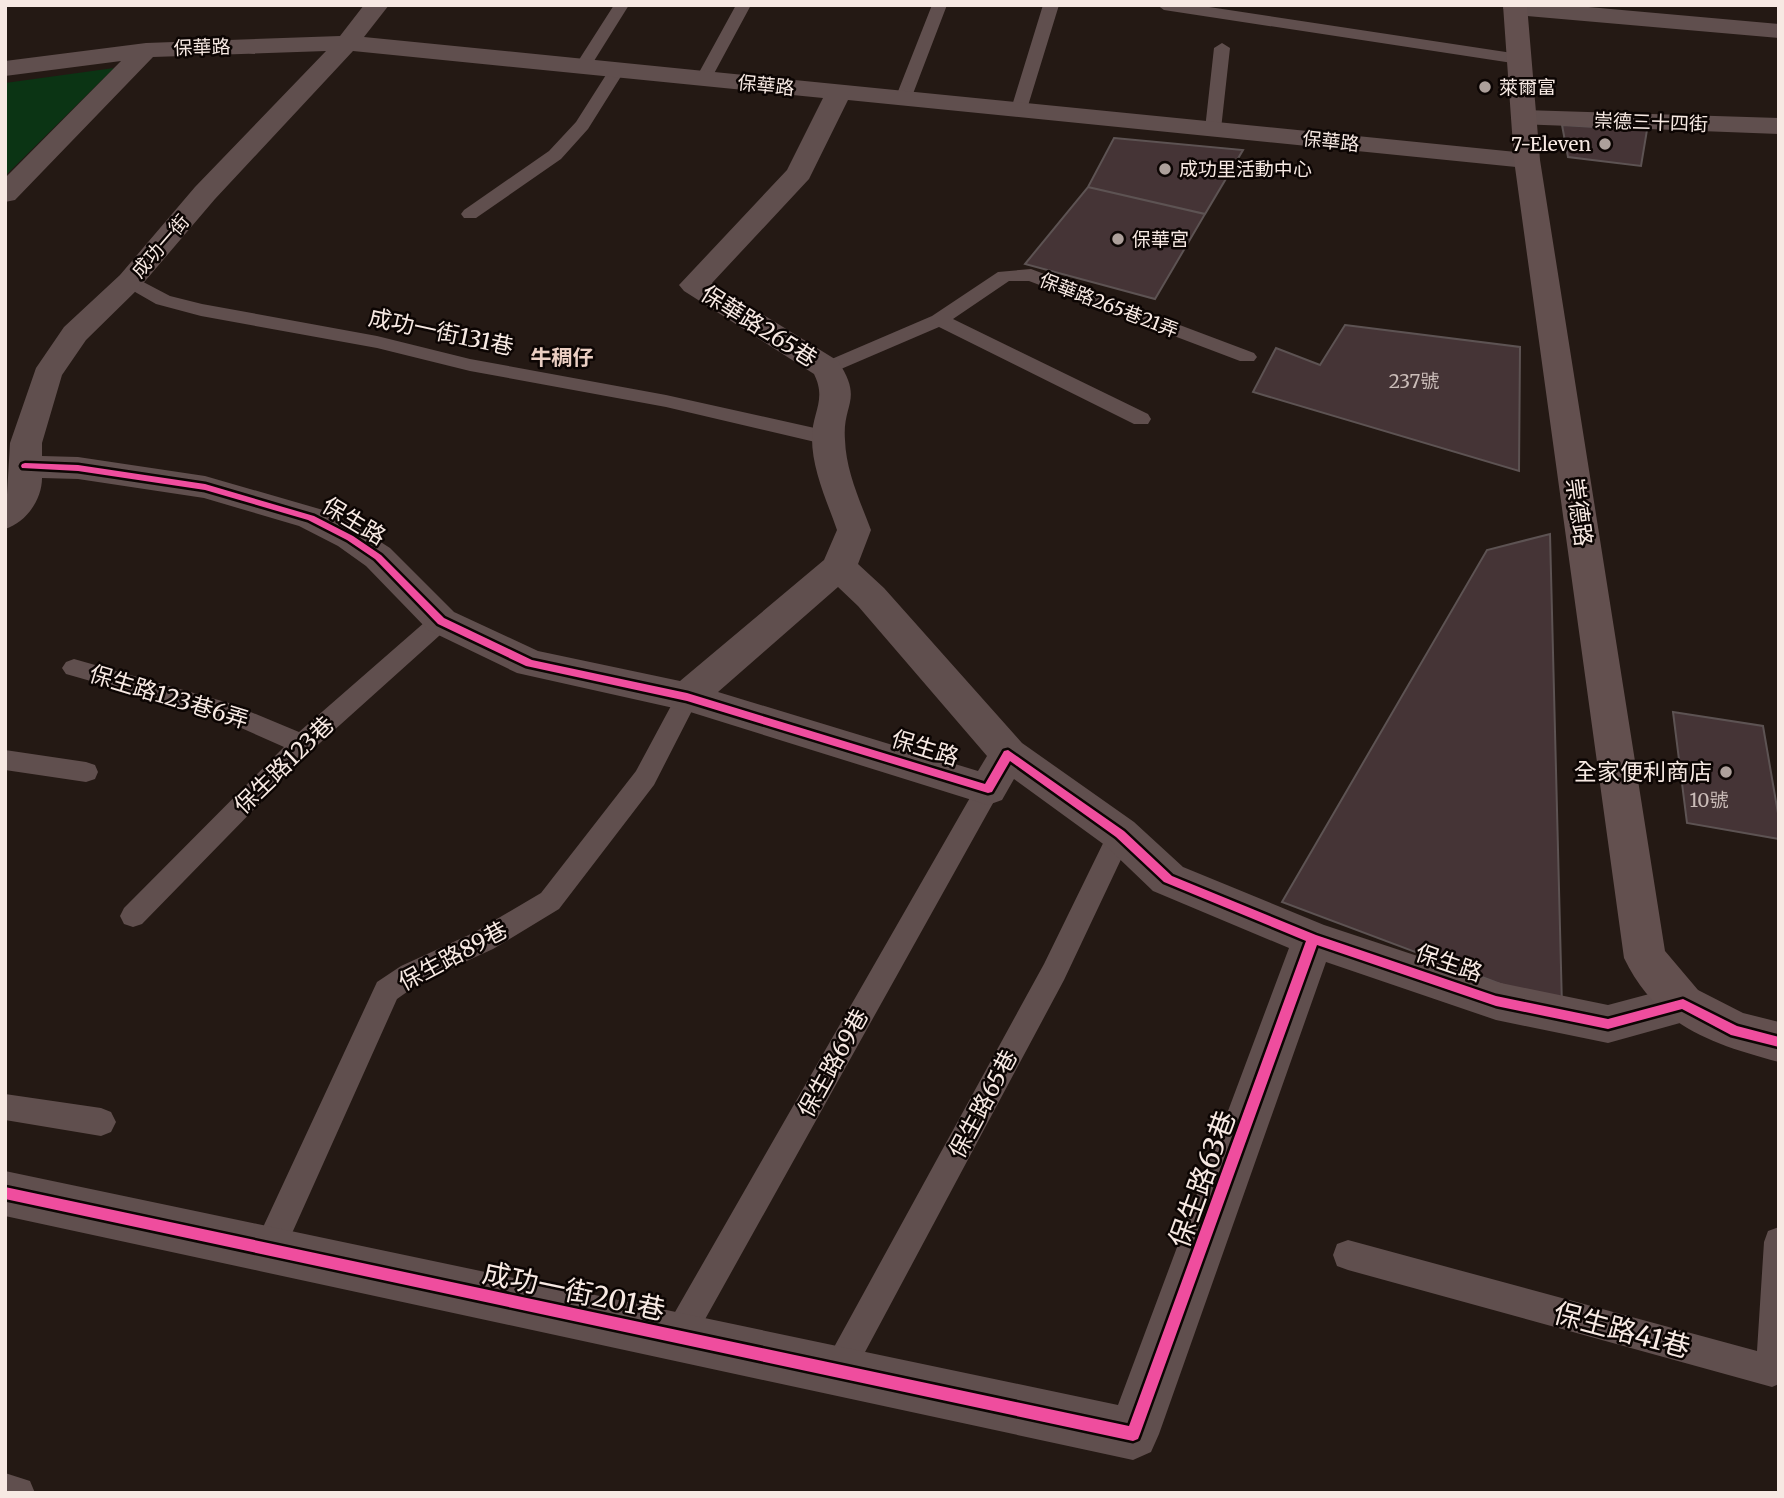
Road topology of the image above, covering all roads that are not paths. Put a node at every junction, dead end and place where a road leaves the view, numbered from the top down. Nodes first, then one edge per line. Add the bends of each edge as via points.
1 (377, 5) edge
2 (622, 5) edge
3 (744, 5) edge
4 (940, 5) edge
5 (1051, 5) edge
6 (1164, 5) edge
7 (1515, 6) edge
8 (1779, 31) edge
9 (347, 43) junction
10 (1222, 48) dead end
11 (146, 50) junction
12 (1519, 59) junction
13 (583, 66) junction
14 (5, 69) edge
15 (617, 70) junction
16 (704, 78) junction
17 (839, 92) junction
18 (903, 99) junction
19 (1019, 109) junction
20 (1524, 118) junction
21 (1779, 126) edge
22 (1213, 129) junction
23 (1527, 160) junction
24 (5, 194) edge
25 (470, 214) dead end
26 (130, 281) junction
27 (939, 320) junction
28 (1247, 357) dead end
29 (827, 368) junction
30 (1140, 419) dead end
31 (828, 438) junction
32 (19, 450) edge
33 (5, 517) edge
34 (839, 567) junction
35 (441, 621) junction
36 (74, 668) dead end
37 (687, 697) junction
38 (302, 744) junction
39 (1008, 754) junction
40 (5, 760) edge
41 (86, 772) dead end
42 (988, 789) junction
43 (1120, 834) junction
44 (133, 916) dead end
45 (1313, 939) junction
46 (1683, 1004) junction
47 (1779, 1042) edge
48 (5, 1107) edge
49 (101, 1122) dead end
50 (5, 1193) edge
51 (1779, 1242) edge
52 (269, 1249) junction
53 (1348, 1255) dead end
54 (678, 1337) junction
55 (838, 1371) junction
56 (1133, 1434) joint
57 (5, 1490) edge
58 (18, 1493) edge

1 - 9 street, 成功一街
2 - 13 lane
3 - 16 lane
4 - 18 lane
5 - 19 lane
6 - 12 lane
7 - 8 street
7 - 12 street, 崇德路
9 - 11 street, 保華路
9 - 13 street, 保華路
9 - 26 street, 成功一街 via 205,193
10 - 22 lane
11 - 14 street, 保華路
11 - 24 street
12 - 20 street, 崇德路
13 - 15 street, 保華路
15 - 16 street, 保華路
15 - 25 lane via 582,125 555,155
16 - 17 street, 保華路
17 - 18 street, 保華路
17 - 29 street, 保華路265巷 via 799,173 694,285
18 - 19 street, 保華路
19 - 22 street, 保華路
20 - 21 street, 崇德三十四街
20 - 23 street, 崇德路
22 - 23 street, 保華路
23 - 46 street, 崇德路 via 1645,958
26 - 31 lane, 成功一街131巷 via 163,300 201,310 377,342
26 - 32 street, 成功一街 via 75,334 47,375
27 - 28 lane, 保華路265巷21弄 via 1005,276 1031,275
27 - 29 lane, 保華路265巷21弄
27 - 30 lane
29 - 31 street, 保華路265巷 via 837,388
31 - 34 street, 保華路265巷 via 834,474 854,530
32 - 33 street, 成功一街 via 24,493
32 - 35 street, 保生路 via 78,468 205,487 312,519 378,557
34 - 37 street, 保華路265巷
34 - 39 street, 保生路 via 871,597
35 - 37 street, 保生路 via 530,663
35 - 38 lane, 保生路123巷
36 - 38 lane, 保生路123巷6弄 via 221,709
37 - 42 street, 保生路
37 - 52 lane, 保生路89巷 via 645,778 550,901 483,942 411,974 387,991
38 - 44 lane, 保生路123巷
39 - 42 street
39 - 43 street, 保生路
40 - 41 lane
42 - 54 lane, 保生路69巷
43 - 45 street, 保生路 via 1168,879
43 - 55 lane, 保生路65巷 via 1054,972
45 - 46 street, 保生路 via 1496,1002 1608,1024
45 - 56 street, 保生路63巷
46 - 47 street via 1735,1031
48 - 49 lane
50 - 52 street, 成功一街201巷
51 - 53 lane, 保生路41巷 via 1772,1371
52 - 54 street, 成功一街201巷
54 - 55 street, 成功一街201巷
55 - 56 street, 成功一街201巷
57 - 58 lane

